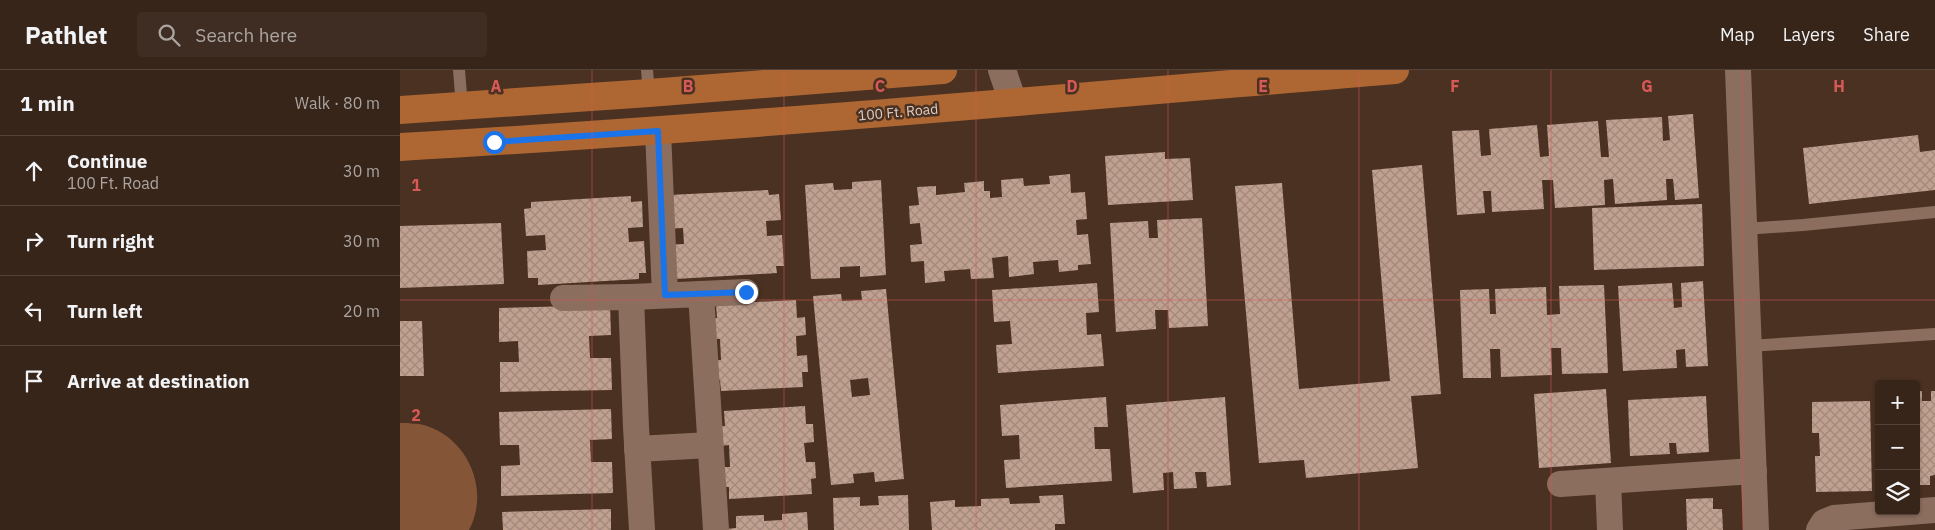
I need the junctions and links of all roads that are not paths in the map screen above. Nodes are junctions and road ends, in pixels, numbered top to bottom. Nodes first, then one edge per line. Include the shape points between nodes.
1 (459, 70) edge
2 (943, 70) edge
3 (1002, 70) edge
4 (1395, 70) edge
5 (1738, 70) edge
6 (648, 82) edge
7 (1014, 102) junction
8 (462, 107) junction
9 (400, 110) edge
10 (658, 131) junction
11 (400, 147) edge
12 (1935, 212) edge
13 (1744, 229) junction
14 (746, 292) dead end
15 (701, 294) junction
16 (665, 295) junction
17 (631, 297) junction
18 (563, 298) dead end
19 (1935, 334) edge
20 (1749, 346) junction
21 (710, 445) junction
22 (637, 449) junction
23 (1754, 471) junction
24 (1608, 481) junction
25 (1560, 484) dead end
26 (1935, 510) edge
27 (1920, 511) edge
28 (1875, 514) edge
29 (642, 530) edge
30 (716, 530) edge
31 (1610, 530) edge
32 (1756, 530) edge
33 (1819, 530) edge

1 - 8 lane
2 - 6 main road
3 - 7 street
4 - 7 main road, 100 Ft. Road
5 - 13 street
6 - 8 main road
7 - 10 main road, 100 Ft. Road
8 - 9 main road
10 - 11 main road, 100 Ft. Road
10 - 16 street
12 - 13 lane
13 - 20 street
14 - 15 street
15 - 16 street
15 - 21 street
16 - 17 street
17 - 18 street
17 - 22 street
19 - 20 lane
20 - 23 street
21 - 22 street
21 - 30 street
22 - 29 street
23 - 24 street
23 - 32 street
24 - 25 street
24 - 31 street
26 - 27 street
28 - 33 street via 1834,518 1824,522

